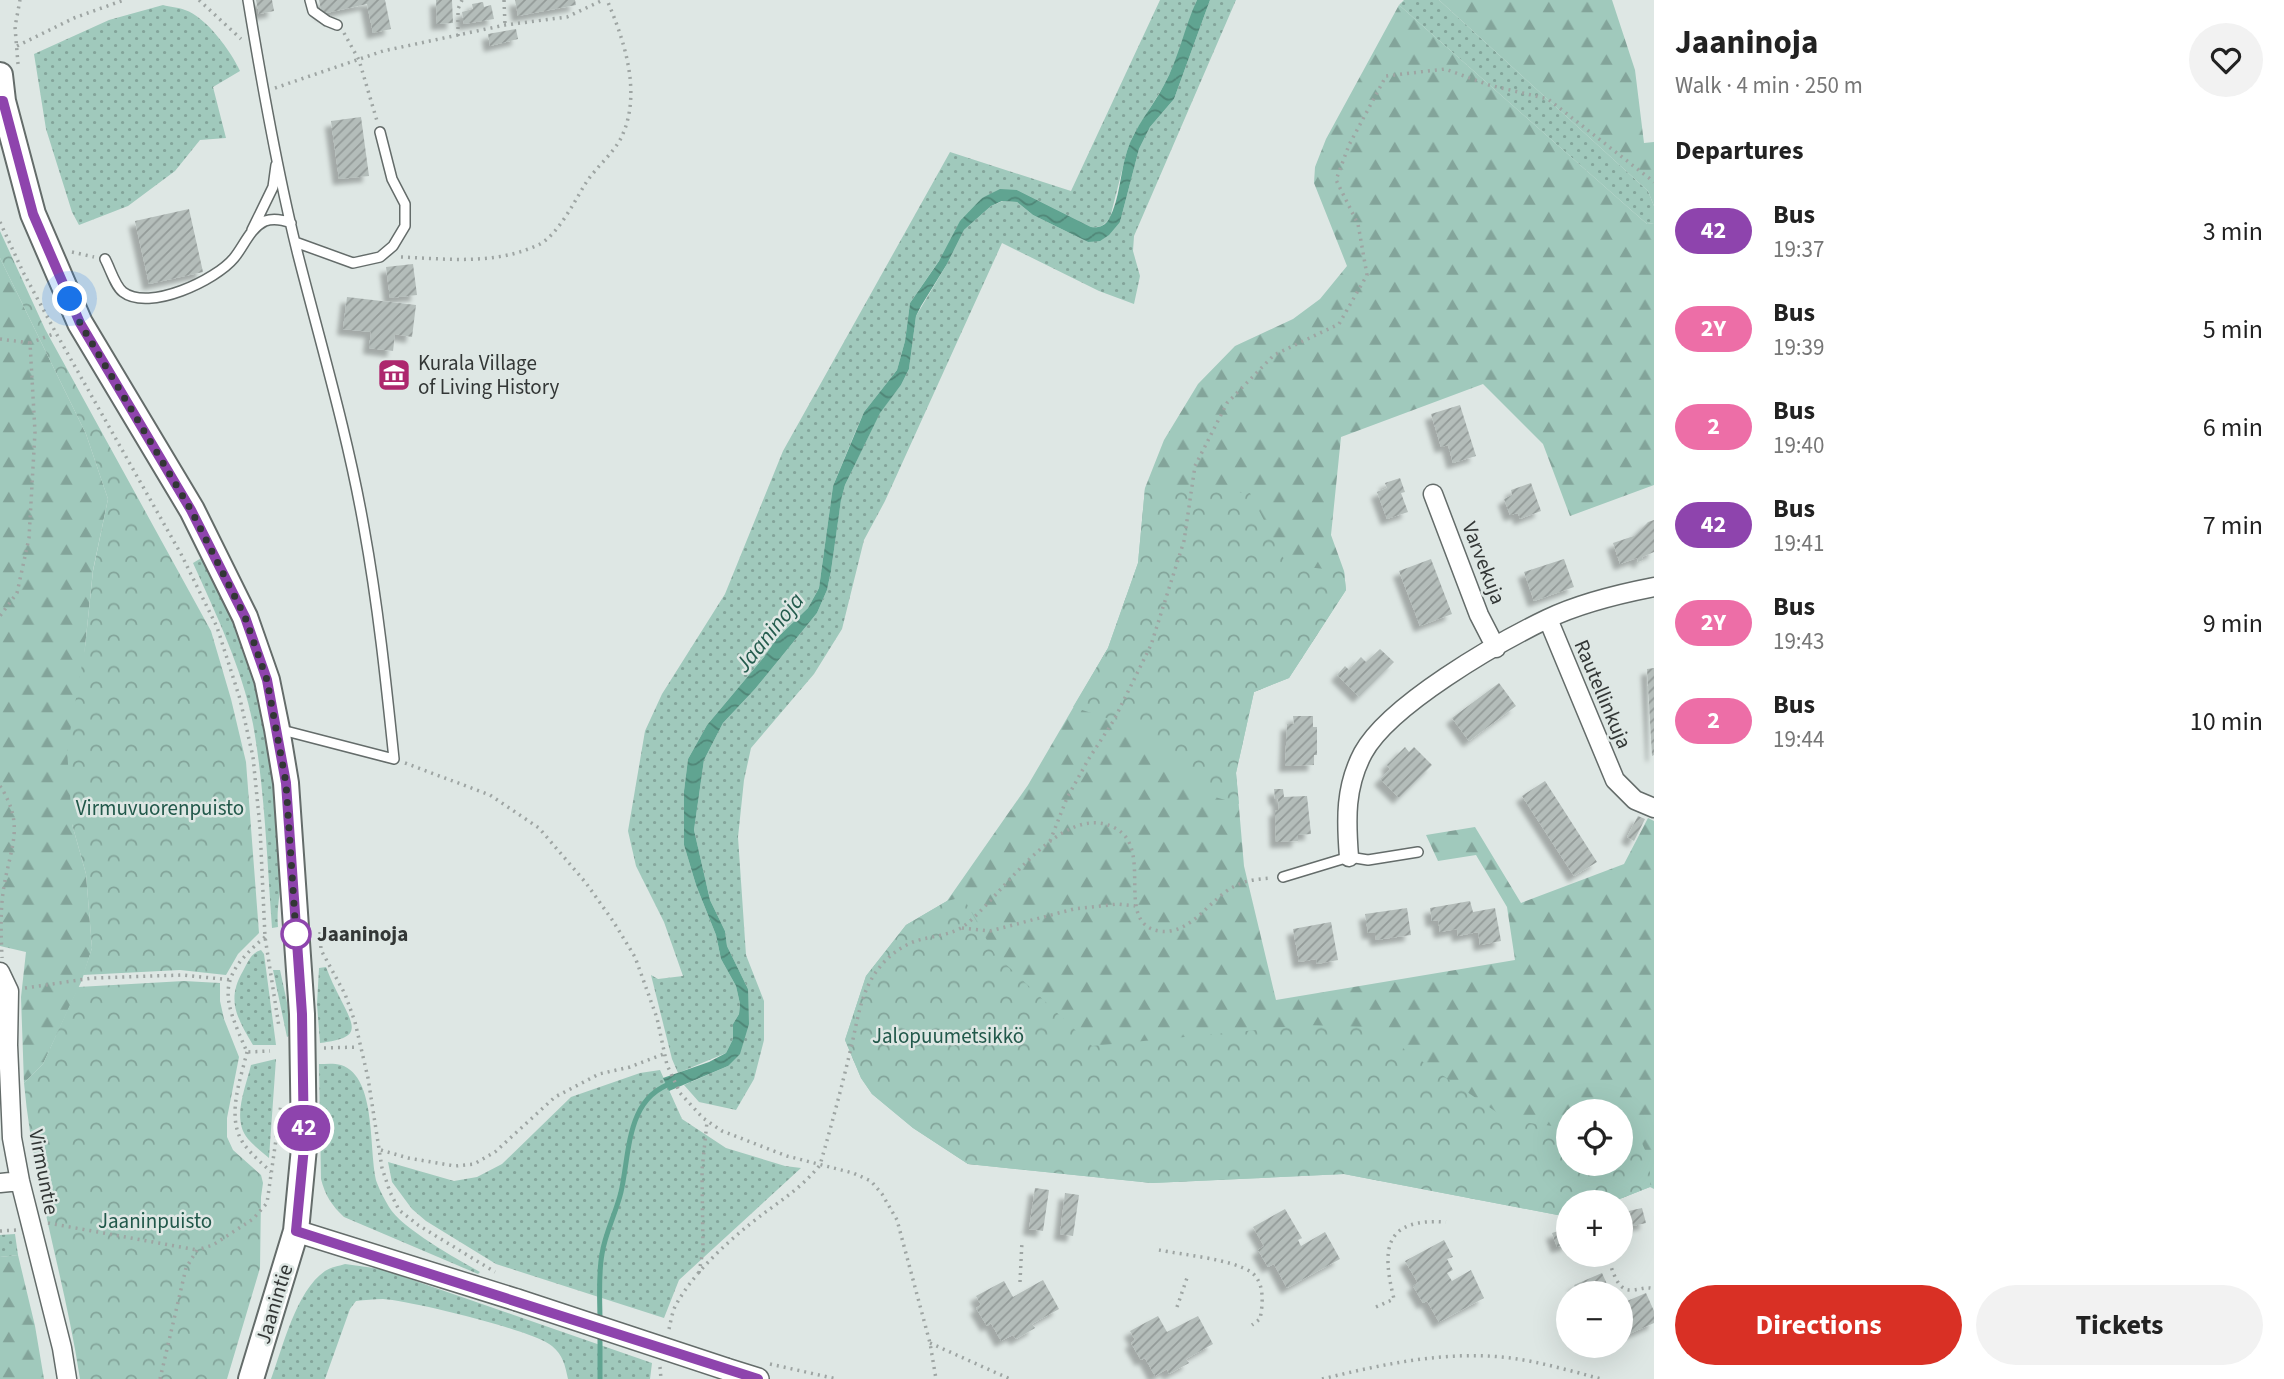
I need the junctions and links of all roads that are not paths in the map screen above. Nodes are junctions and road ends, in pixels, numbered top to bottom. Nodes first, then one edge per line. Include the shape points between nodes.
1 (248, 0) edge
2 (310, 0) edge
3 (337, 25) road end
4 (10, 73) edge
5 (1, 101) edge
6 (380, 132) road end
7 (276, 157) junction
8 (291, 223) junction
9 (250, 234) junction
10 (295, 242) junction
11 (106, 259) road end
12 (1433, 494) dead end
13 (1654, 587) edge
14 (1548, 619) junction
15 (1496, 648) junction
16 (277, 729) junction
17 (1654, 808) edge
18 (1418, 852) dead end
19 (1349, 857) junction
20 (1283, 877) road end
21 (1, 973) edge
22 (20, 1181) junction
23 (0, 1183) edge
24 (296, 1231) junction
25 (763, 1371) edge
26 (67, 1379) edge
27 (251, 1379) edge

1 - 7 lane
2 - 3 lane via 313,11
4 - 5 main road, Jaanintie
5 - 16 main road, Jaanintie via 33,214 80,323 218,560 267,680
6 - 10 lane via 392,179 405,204 405,226 393,246 381,256 353,263
7 - 8 lane
7 - 9 lane via 273,187
8 - 9 lane via 280,219 264,222
8 - 10 lane
9 - 11 lane via 217,274 190,288 146,299 122,292
10 - 16 lane via 364,526 394,760
12 - 15 street, Varvekuja
13 - 14 street via 1602,599
14 - 15 street
14 - 17 street, Rautellinkuja via 1615,780 1635,800
15 - 19 street via 1462,666 1389,720 1365,749 1347,800
16 - 24 main road, Jaanintie via 286,783 302,1014 304,1147
18 - 19 lane via 1368,860
19 - 20 lane
21 - 22 street, Virmuntie via 9,991 12,1138
22 - 23 street
22 - 26 street, Virmuntie
24 - 25 street, bridge via 726,1369
24 - 27 main road, Jaanintie

